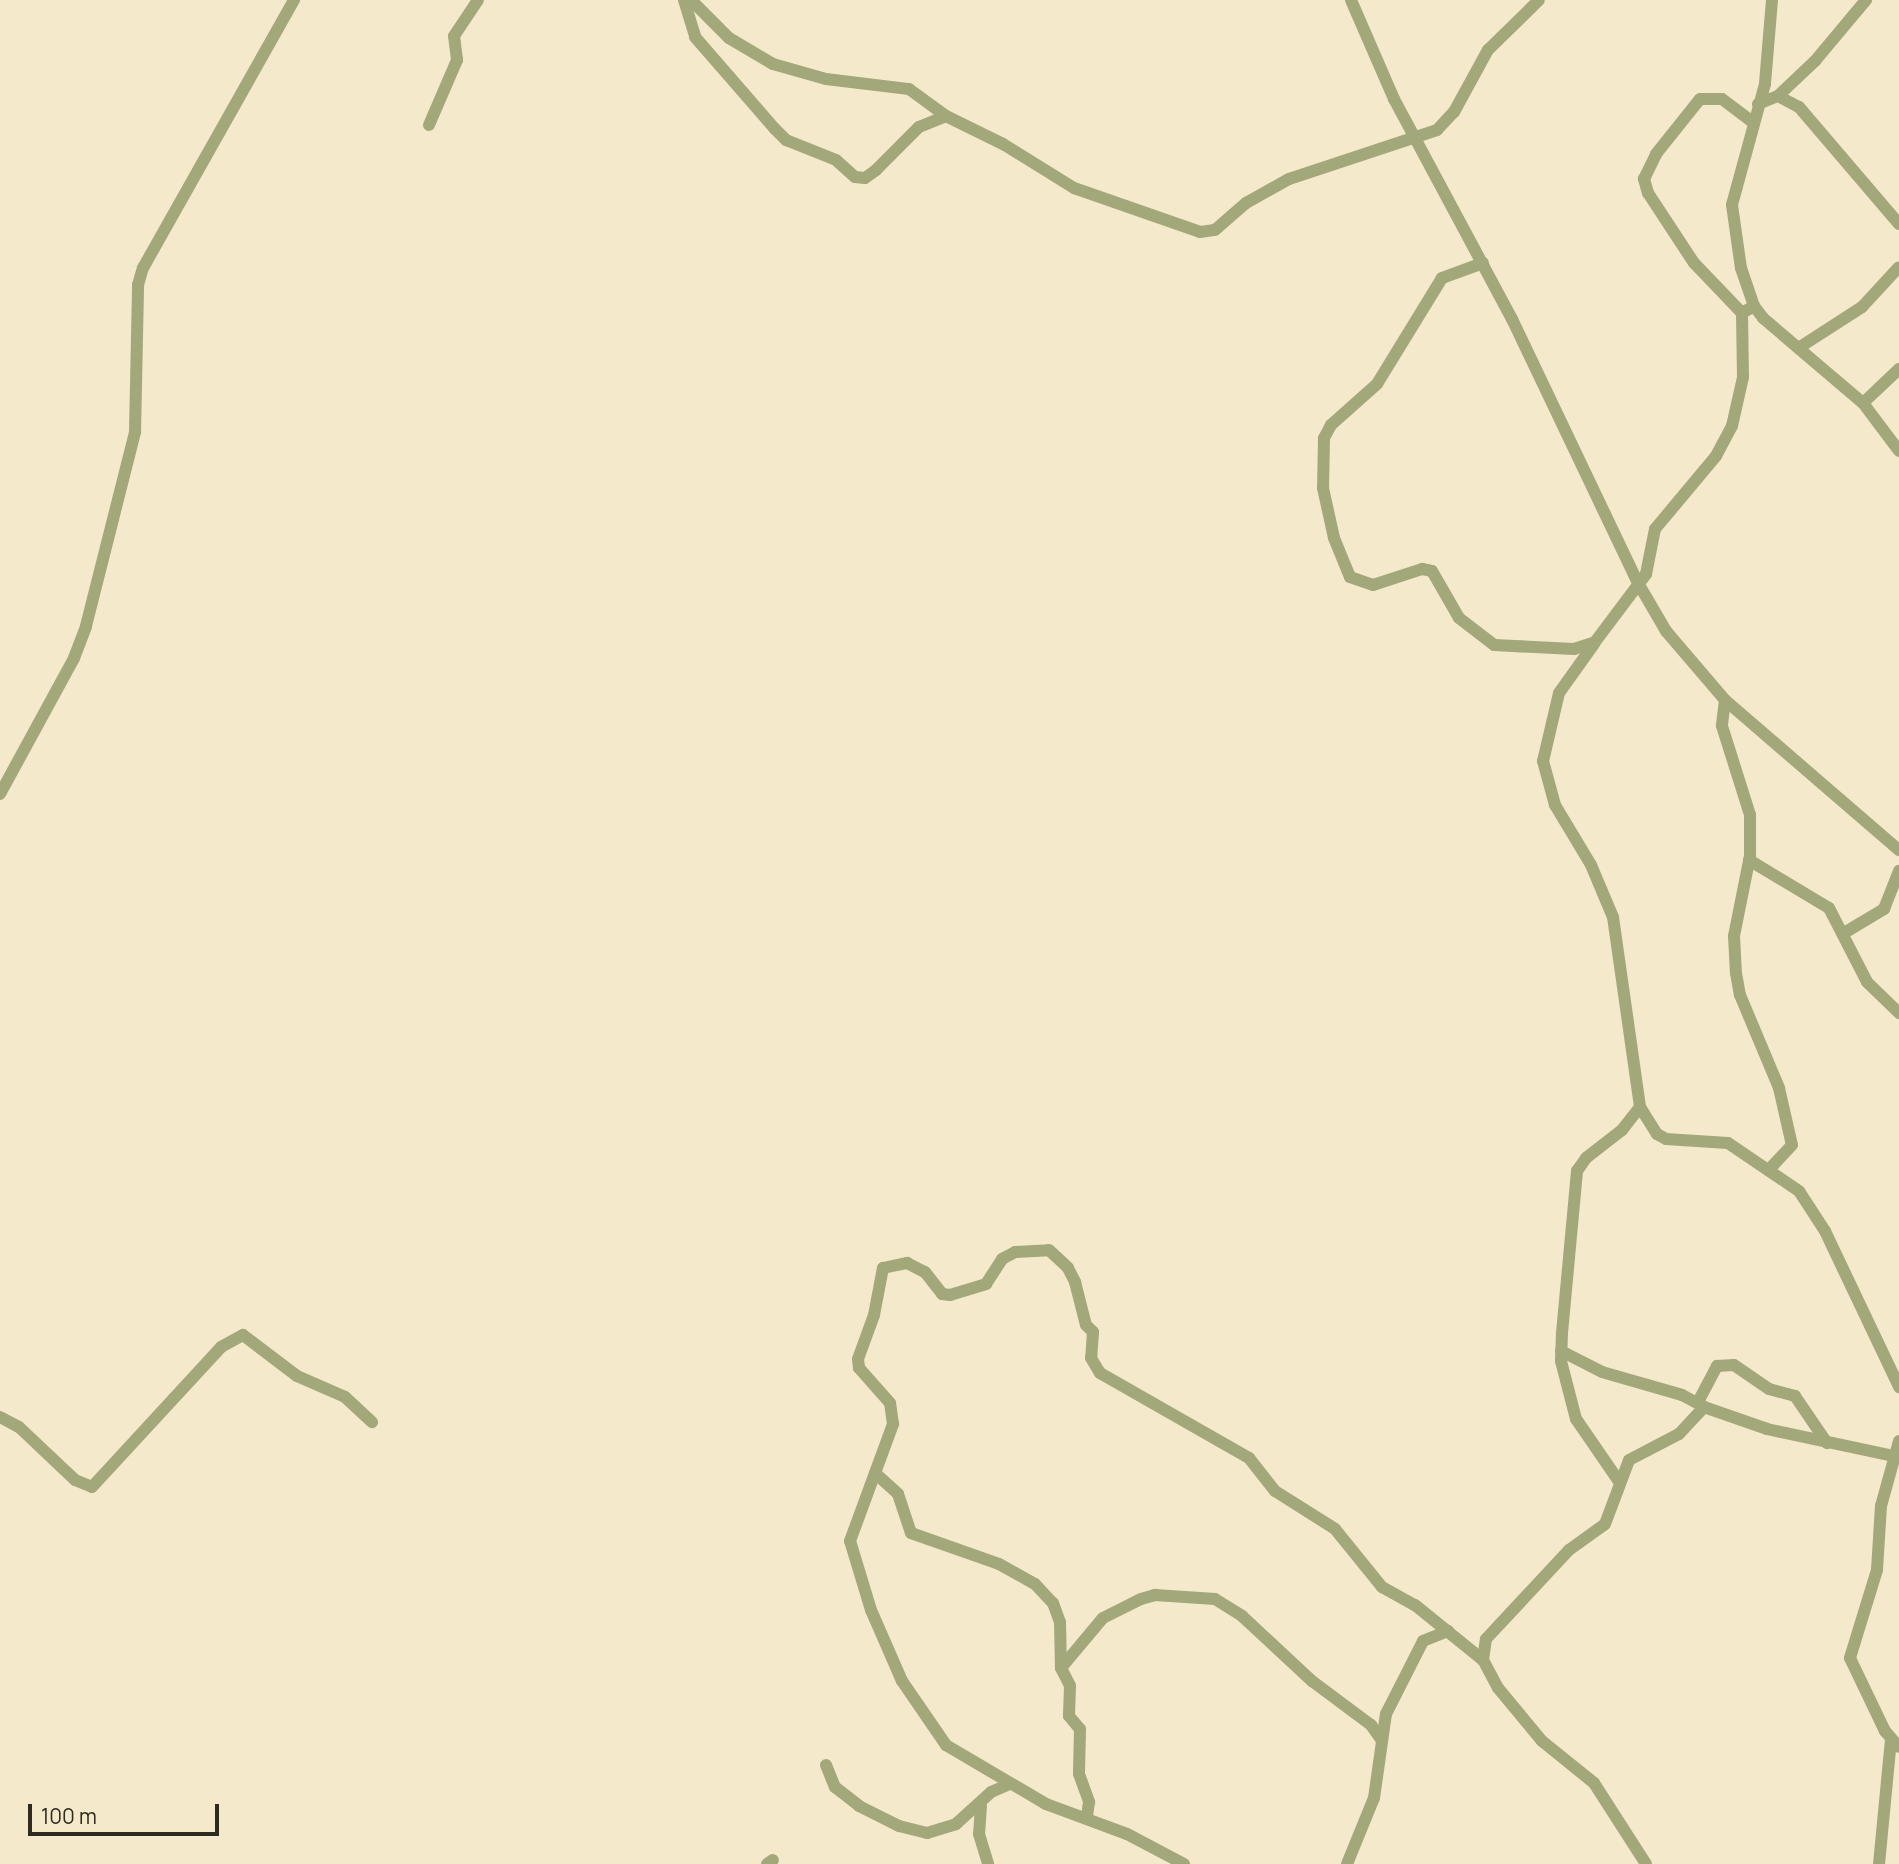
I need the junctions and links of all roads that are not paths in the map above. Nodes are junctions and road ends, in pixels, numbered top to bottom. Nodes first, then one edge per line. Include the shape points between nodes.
1 (293, 0) edge
2 (478, 0) edge
3 (684, 0) edge
4 (691, 0) edge
5 (1351, 0) edge
6 (1539, 0) edge
7 (1772, 0) edge
8 (1866, 0) edge
9 (1778, 96) junction
10 (1758, 104) junction
11 (946, 116) junction
12 (1752, 122) junction
13 (429, 125) dead end
14 (1417, 139) junction
15 (1899, 225) edge
16 (1483, 263) junction
17 (1899, 267) edge
18 (1748, 310) junction
19 (1800, 347) junction
20 (1899, 369) edge
21 (1863, 402) junction
22 (1899, 451) edge
23 (1638, 583) junction
24 (1595, 642) junction
25 (1725, 699) junction
26 (0, 794) edge
27 (1899, 850) edge
28 (1749, 860) junction
29 (1899, 871) edge
30 (1844, 933) junction
31 (1899, 1013) edge
32 (1640, 1107) junction
33 (1770, 1169) junction
34 (1561, 1351) junction
35 (1894, 1366) edge
36 (1899, 1387) edge
37 (1701, 1404) junction
38 (0, 1417) edge
39 (372, 1422) dead end
40 (1899, 1441) edge
41 (1827, 1443) junction
42 (1897, 1456) edge
43 (875, 1473) junction
44 (1618, 1480) junction
45 (1448, 1631) junction
46 (1483, 1660) junction
47 (1060, 1668) junction
48 (1380, 1738) junction
49 (1895, 1743) edge
50 (826, 1765) dead end
51 (1010, 1784) junction
52 (981, 1806) junction
53 (1087, 1817) junction
54 (988, 1864) edge
55 (1184, 1864) edge
56 (1346, 1864) edge
57 (1646, 1864) edge
58 (1879, 1864) edge

1 - 26 street via 143,268 138,285 135,432 86,626 74,658
2 - 13 street via 454,36 457,60
3 - 11 street via 695,37 775,129 786,140 836,160 855,177 876,170 919,127
4 - 11 street via 729,38 773,64 826,79 909,89
5 - 14 street via 1394,99
6 - 14 street via 1489,50 1454,113 1437,130
7 - 10 street via 1769,64
8 - 9 street via 1815,61
9 - 10 street
9 - 15 street via 1813,121
10 - 12 street
11 - 14 street via 1083,192 1200,232 1215,230 1246,203 1289,178 1352,155
12 - 18 street via 1731,219
12 - 18 street via 1723,99 1700,99 1656,154 1644,179 1648,193 1693,263
14 - 16 street
16 - 23 street via 1561,416
16 - 24 street via 1442,278 1377,384 1331,425 1324,438 1323,467 1334,538 1350,577 1358,583 1373,585 1432,570 1459,618 1494,645 1574,649
17 - 19 street via 1862,307
18 - 19 street
18 - 23 street via 1743,377 1732,426 1716,456 1655,529 1649,566
19 - 21 street
20 - 21 street
21 - 22 street
23 - 24 street
23 - 25 street via 1666,631
24 - 32 street via 1559,693 1544,761 1555,805 1591,865 1613,917
25 - 27 street
25 - 28 street via 1722,726 1750,815
28 - 30 street via 1823,903
28 - 33 street via 1735,927 1736,973 1740,995 1779,1088 1792,1145
29 - 30 street via 1884,909
30 - 31 street via 1867,982
32 - 33 street via 1657,1134 1666,1139 1728,1143
32 - 34 street via 1577,1171
33 - 35 street via 1799,1191 1825,1231
34 - 37 street via 1622,1379
34 - 44 street via 1576,1419
35 - 36 street
37 - 41 street
37 - 41 street via 1717,1366 1734,1365 1769,1389 1796,1396
37 - 44 street via 1679,1434 1629,1460
38 - 39 street via 19,1427 81,1485 92,1487 221,1347 243,1335 298,1376 345,1397
40 - 42 street
41 - 42 street
42 - 49 street via 1881,1506 1877,1570 1850,1658
43 - 45 street via 892,1412 890,1403 859,1368 858,1359 874,1315 883,1268 907,1263 925,1272 942,1294 950,1294 986,1284 1002,1259 1015,1252 1049,1250 1068,1268 1074,1282 1086,1325 1093,1332 1091,1358 1100,1373 1249,1458 1275,1491 1335,1530 1382,1587
43 - 47 street via 898,1494 911,1533 999,1564 1035,1584 1053,1603 1060,1622
43 - 51 street via 850,1541 887,1649 936,1737
44 - 46 street via 1614,1509 1605,1524 1569,1550 1520,1600 1486,1639
45 - 46 street
45 - 48 street via 1430,1635 1419,1647 1386,1714
46 - 57 street via 1498,1688 1542,1741 1594,1783
47 - 48 street via 1103,1618 1141,1599 1156,1594 1215,1598 1242,1616 1312,1681 1371,1724
47 - 53 street via 1070,1686 1069,1716 1080,1729 1079,1774 1089,1802
48 - 56 street via 1374,1798
49 - 58 street
50 - 52 street via 839,1791 899,1826 936,1833
51 - 52 street via 991,1792
51 - 53 street via 1046,1804
52 - 54 street via 979,1834
53 - 55 street

